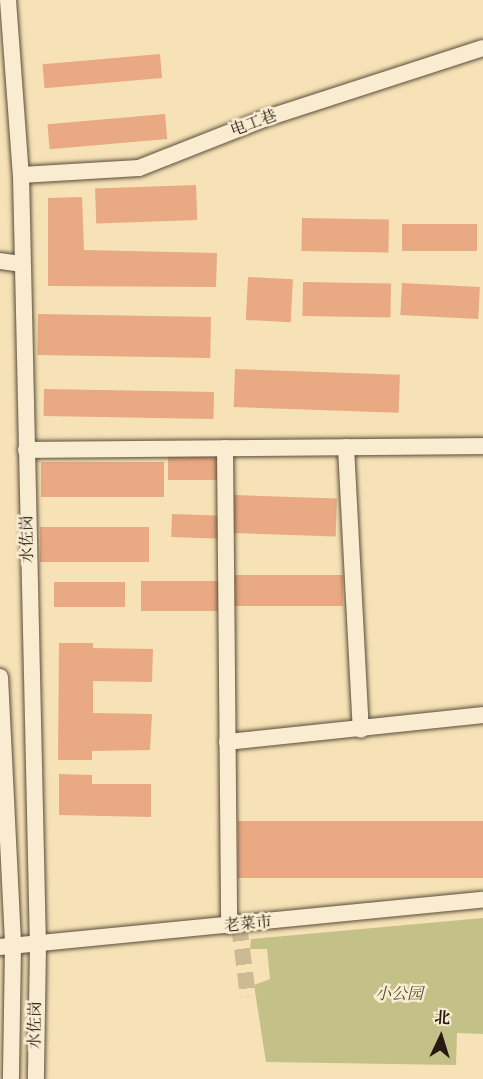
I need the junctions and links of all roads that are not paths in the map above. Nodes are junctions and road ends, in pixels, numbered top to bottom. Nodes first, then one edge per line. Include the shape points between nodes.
1 (8, 0) edge
2 (483, 48) edge
3 (21, 175) junction
4 (0, 261) edge
5 (22, 264) junction
6 (483, 446) edge
7 (346, 447) junction
8 (225, 448) junction
9 (26, 450) junction
10 (0, 677) edge
11 (483, 715) edge
12 (361, 730) junction
13 (227, 742) junction
14 (483, 900) edge
15 (229, 926) junction
16 (38, 945) junction
17 (6, 947) edge
18 (11, 1079) edge
19 (36, 1079) edge

1 - 3 street, 水佐岗
2 - 3 street, 电工巷 via 261,120 139,168
3 - 5 street, 水佐岗
4 - 5 street
5 - 9 street, 水佐岗
6 - 7 street
7 - 8 street
7 - 12 street
8 - 9 street
8 - 13 street
9 - 16 street, 水佐岗
10 - 17 street, 水佐岗
11 - 12 street
12 - 13 street
13 - 15 street
14 - 15 street, 老菜市
15 - 16 street, 老菜市
16 - 17 street, 老菜市
16 - 19 street, 水佐岗
17 - 18 street, 水佐岗

